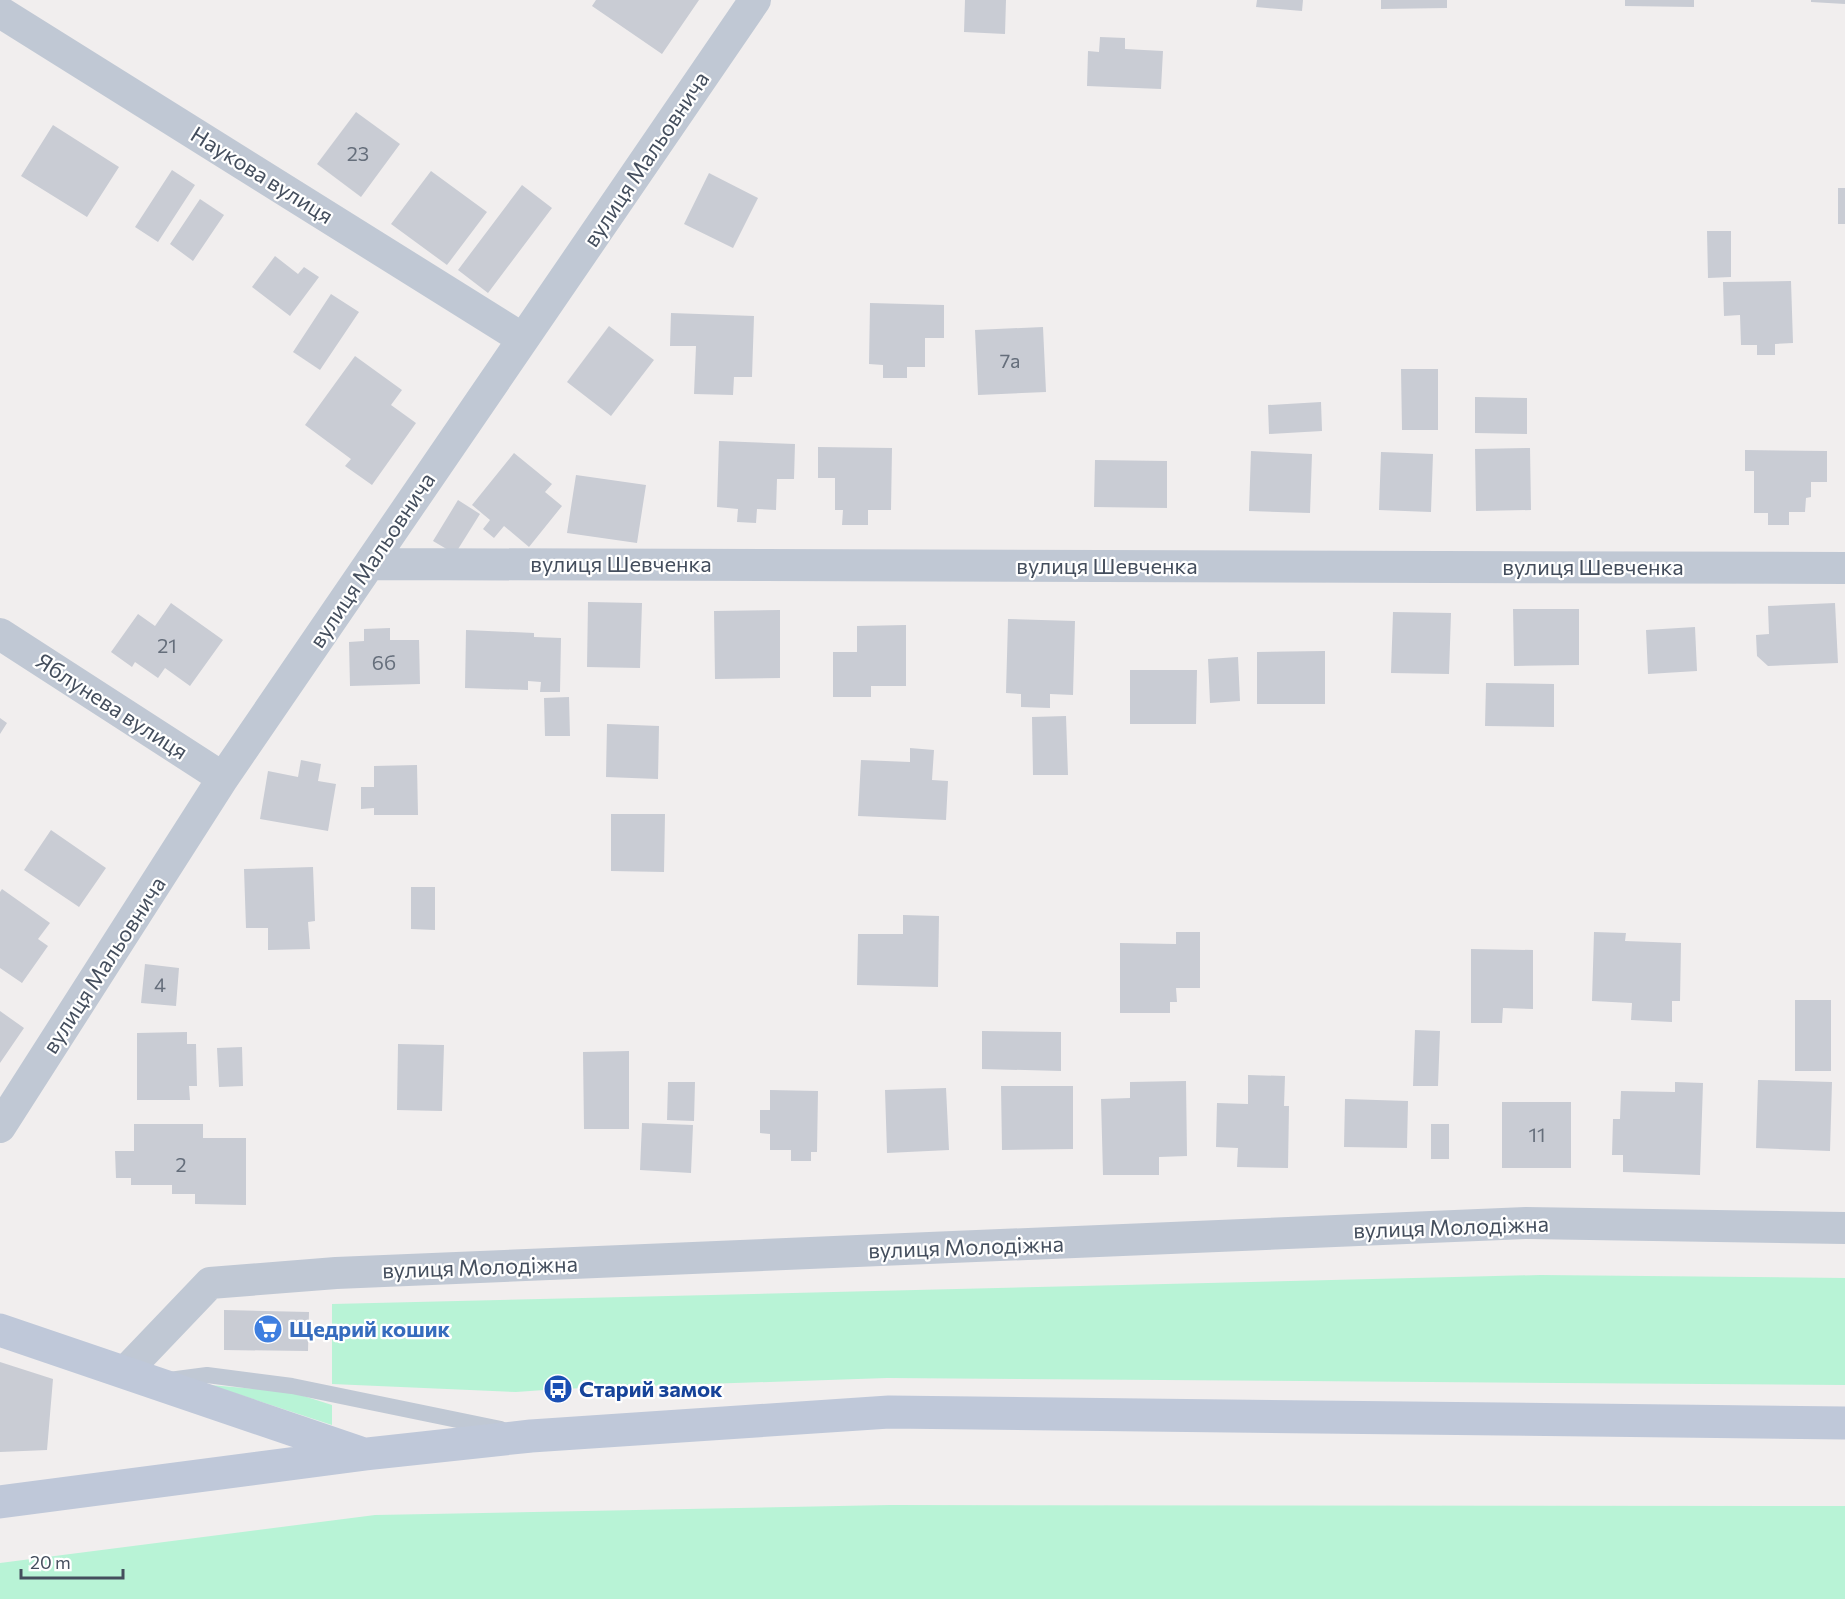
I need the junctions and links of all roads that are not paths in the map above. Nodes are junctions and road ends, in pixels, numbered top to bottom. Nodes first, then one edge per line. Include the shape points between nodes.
1 (755, 0) edge
2 (0, 12) edge
3 (524, 339) junction
4 (370, 564) junction
5 (1845, 568) edge
6 (0, 634) edge
7 (223, 778) junction
8 (0, 1127) edge
9 (1845, 1228) edge
10 (0, 1330) edge
11 (139, 1377) junction
12 (1845, 1423) edge
13 (531, 1436) junction
14 (366, 1454) junction
15 (0, 1502) edge

1 - 3 street, вулиця Мальовнича
2 - 3 street, Наукова вулиця
3 - 4 street, вулиця Мальовнича
4 - 5 street, вулиця Шевченка
4 - 7 street, вулиця Мальовнича
6 - 7 street, Яблунева вулиця
7 - 8 street, вулиця Мальовнича
9 - 11 street, вулиця Молодіжна via 1526,1223 348,1273 210,1283
10 - 11 main road
11 - 13 lane via 207,1375 292,1386
11 - 14 main road
12 - 13 main road via 889,1413
13 - 14 main road
14 - 15 main road

